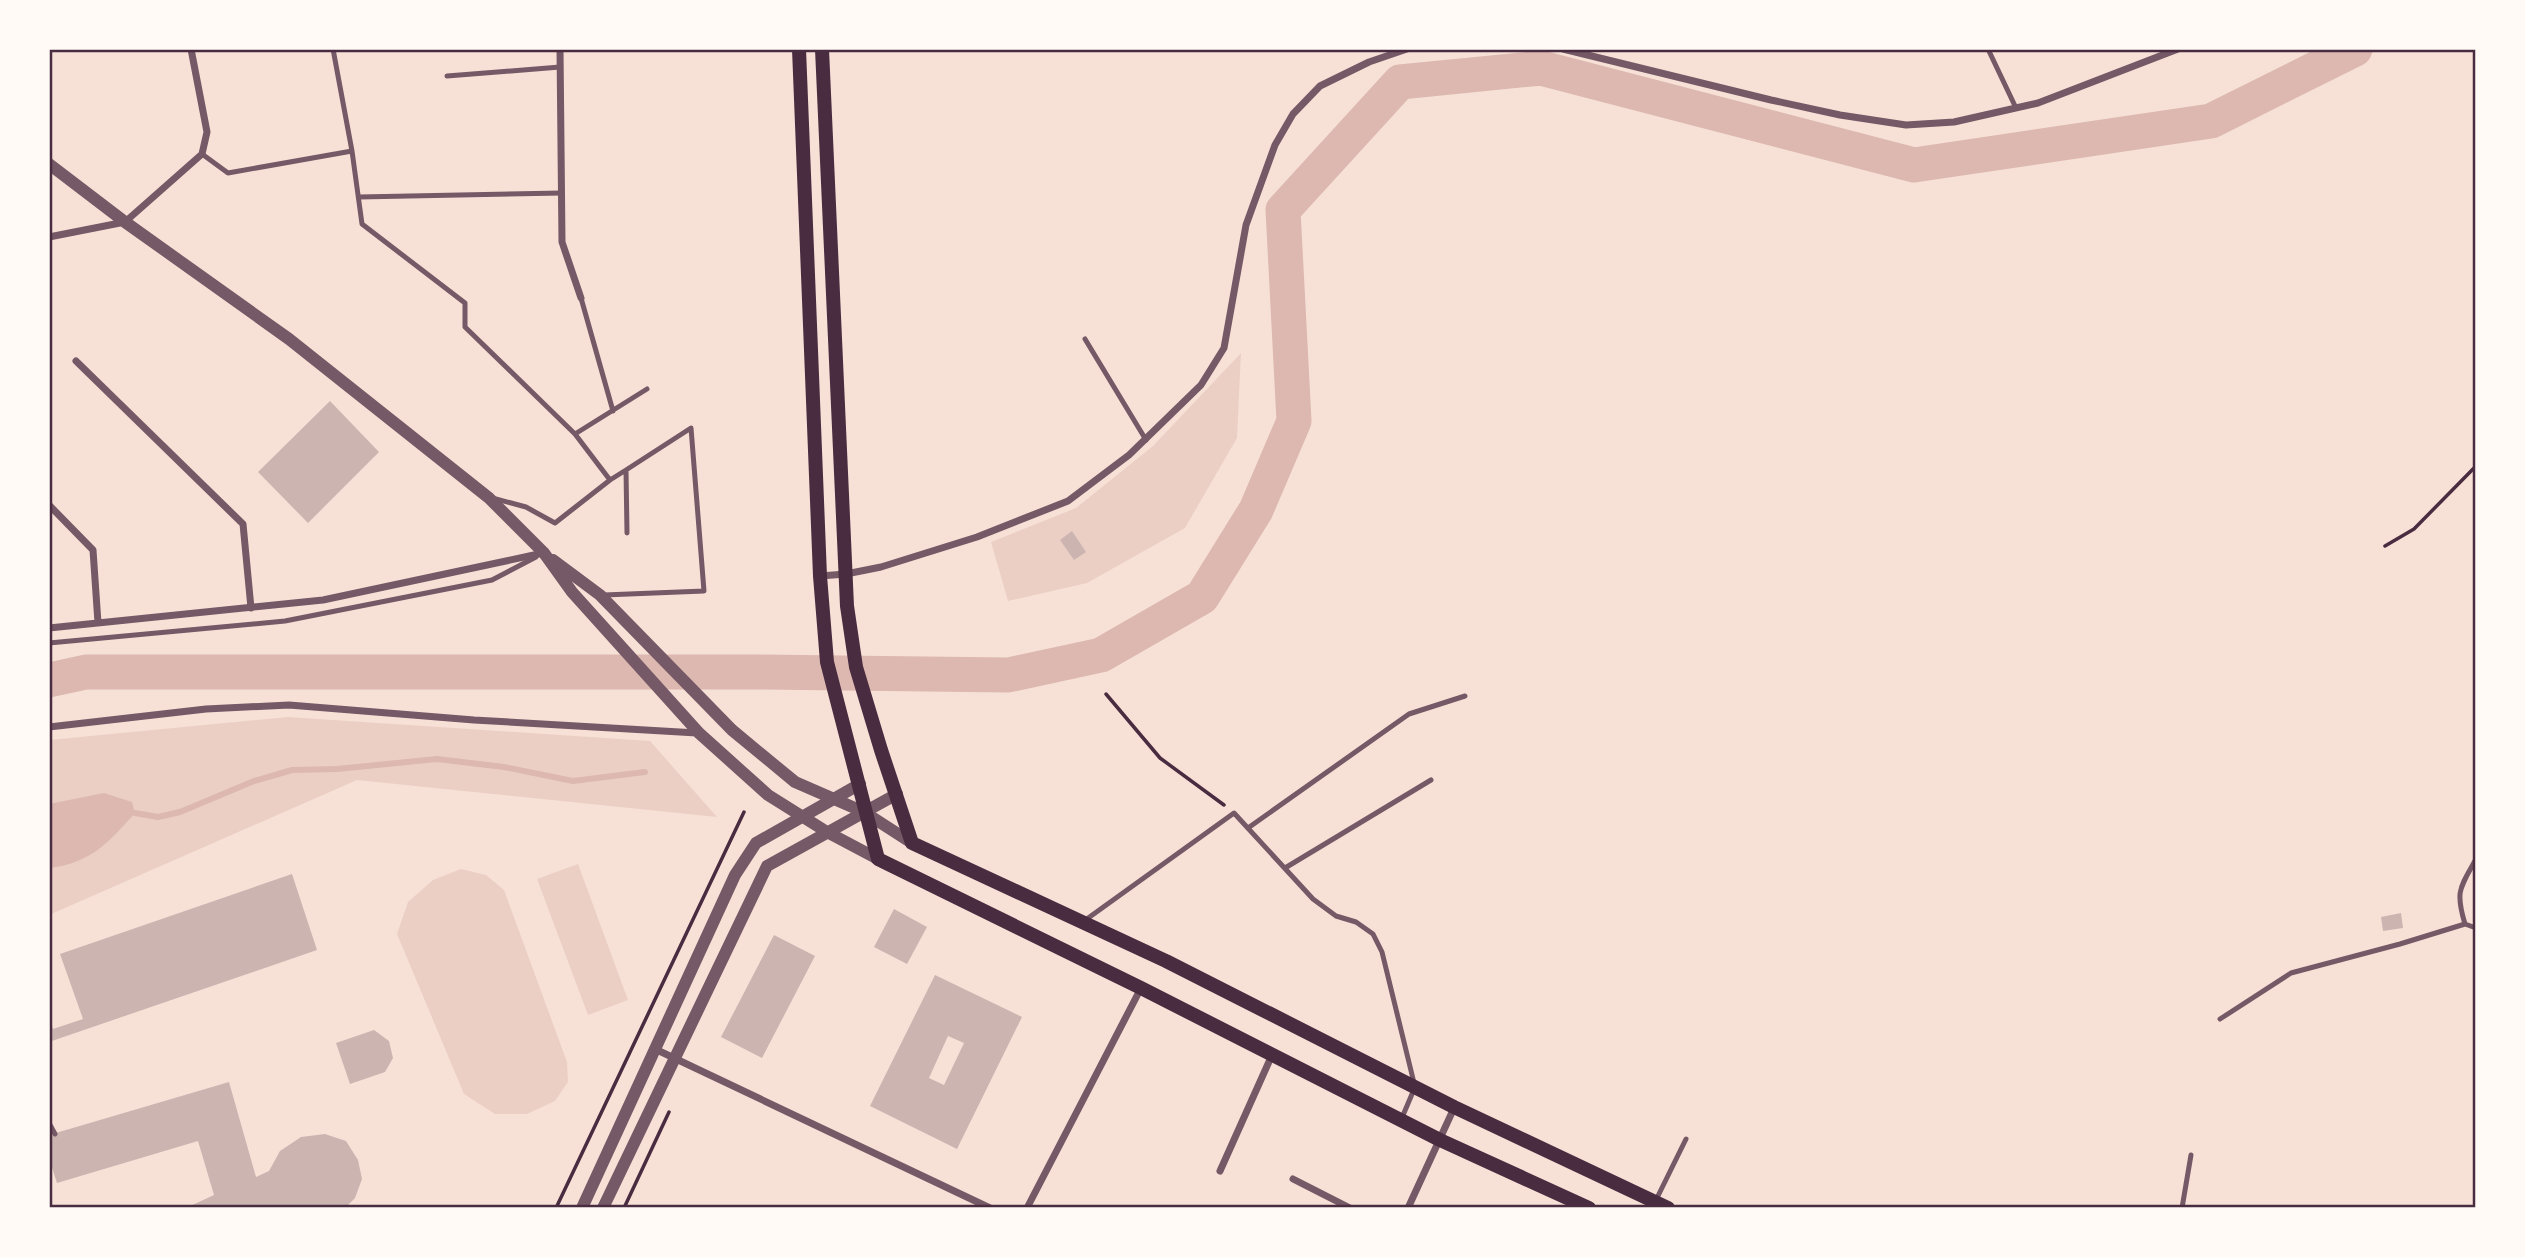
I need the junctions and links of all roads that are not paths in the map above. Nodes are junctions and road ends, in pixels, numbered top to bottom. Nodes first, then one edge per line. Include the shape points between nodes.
1 (191, 49) edge
2 (334, 49) edge
3 (560, 49) edge
4 (799, 49) edge
5 (822, 49) edge
6 (1407, 49) edge
7 (1563, 49) edge
8 (1988, 49) edge
9 (2178, 49) edge
10 (560, 67) junction
11 (447, 76) dead end
12 (2017, 108) junction
13 (352, 150) junction
14 (202, 154) junction
15 (49, 164) edge
16 (562, 193) junction
17 (359, 197) junction
18 (829, 206) junction
19 (805, 207) junction
20 (125, 222) junction
21 (49, 237) edge
22 (581, 298) joint
23 (1085, 339) dead end
24 (76, 361) dead end
25 (647, 389) dead end
26 (613, 411) junction
27 (575, 434) junction
28 (1146, 440) junction
29 (626, 470) junction
30 (610, 480) junction
31 (489, 498) junction
32 (49, 505) edge
33 (627, 533) dead end
34 (544, 553) junction
35 (846, 574) junction
36 (820, 576) junction
37 (600, 595) junction
38 (251, 608) junction
39 (98, 623) junction
40 (49, 628) edge
41 (49, 643) edge
42 (1465, 696) dead end
43 (49, 727) edge
44 (699, 733) junction
45 (1431, 780) dead end
46 (860, 784) junction
47 (897, 794) junction
48 (834, 799) junction
49 (864, 812) junction
50 (803, 816) junction
51 (1248, 828) junction
52 (827, 832) junction
53 (912, 843) junction
54 (878, 859) junction
55 (2476, 859) edge
56 (1285, 868) junction
57 (1082, 922) junction
58 (2465, 924) junction
59 (2476, 928) edge
60 (1141, 988) junction
61 (2220, 1019) dead end
62 (655, 1049) junction
63 (1273, 1055) junction
64 (675, 1058) junction
65 (1415, 1087) junction
66 (1454, 1107) junction
67 (1401, 1120) junction
68 (49, 1123) edge
69 (55, 1134) dead end
70 (1686, 1139) dead end
71 (1440, 1140) junction
72 (2191, 1155) dead end
73 (1220, 1171) dead end
74 (1293, 1179) dead end
75 (1662, 1205) edge
76 (582, 1208) edge
77 (603, 1208) edge
78 (990, 1208) edge
79 (1027, 1208) edge
80 (1350, 1208) edge
81 (1408, 1208) edge
82 (1589, 1208) edge
83 (2182, 1208) edge

1 - 14 street via 207,132
2 - 13 lane
3 - 10 street
4 - 19 main road
5 - 18 main road
6 - 28 street via 1320,86 1293,114 1275,145 1246,225 1224,348 1201,385
7 - 12 street via 1771,100 1906,125 1954,122
8 - 12 lane
9 - 12 street
10 - 11 lane
10 - 16 street
13 - 14 lane via 228,173
13 - 17 lane
14 - 20 street
15 - 20 street
16 - 17 lane
16 - 22 street via 562,243
17 - 27 lane via 362,224 465,303 465,327
18 - 19 street
18 - 35 main road
19 - 36 main road
20 - 21 street
20 - 31 street via 289,339
22 - 26 lane
23 - 28 lane
24 - 38 street via 243,524
25 - 26 lane
26 - 27 lane
27 - 30 lane
28 - 35 street via 1068,500 977,537
29 - 30 lane
29 - 33 lane
29 - 37 lane via 691,428 704,591
30 - 31 lane via 555,523 526,507
31 - 34 street
32 - 39 street via 93,550
34 - 37 street
34 - 38 street via 323,600
34 - 41 lane via 492,580 285,621
34 - 44 street via 572,592
35 - 36 street
35 - 47 main road via 856,667
36 - 46 main road via 827,662
37 - 48 street via 732,730 795,782
38 - 39 street
39 - 40 street
42 - 51 lane via 1409,714
43 - 44 street via 206,709 289,705
44 - 50 street via 768,795
45 - 56 lane
46 - 48 street
46 - 49 main road
47 - 49 street
47 - 53 main road
48 - 49 street
48 - 50 street
49 - 52 street
49 - 53 street
49 - 54 main road
50 - 52 street
50 - 62 street via 756,843 735,875
51 - 56 lane
51 - 57 lane via 1234,813
52 - 54 street
52 - 64 street via 767,866
53 - 57 main road
54 - 60 main road
55 - 58 lane via 2459,890
56 - 65 lane via 1312,899 1373,934 1382,952
57 - 65 main road
58 - 59 lane
58 - 61 lane via 2291,973
60 - 63 main road
60 - 79 street
62 - 64 street
62 - 76 street
63 - 67 main road
63 - 73 street
64 - 77 street
64 - 78 street
65 - 66 main road
65 - 67 lane
66 - 71 street
66 - 75 main road
67 - 71 main road
68 - 69 lane
70 - 75 lane
71 - 81 street
71 - 82 main road
72 - 83 lane
74 - 80 street

